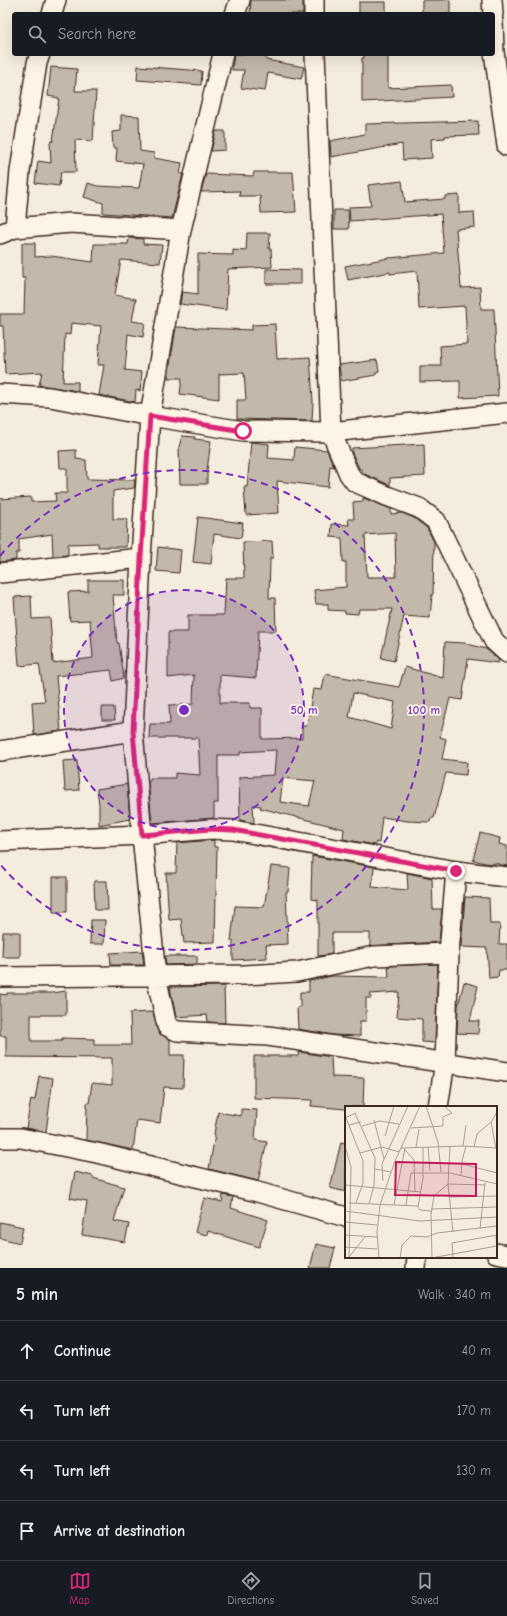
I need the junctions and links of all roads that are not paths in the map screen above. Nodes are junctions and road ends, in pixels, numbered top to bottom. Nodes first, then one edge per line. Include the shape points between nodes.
1 (56, 0) edge
2 (240, 0) edge
3 (314, 0) edge
4 (492, 0) edge
5 (53, 12) edge
6 (236, 12) edge
7 (314, 12) edge
8 (493, 12) edge
9 (39, 56) edge
10 (224, 56) edge
11 (316, 56) edge
12 (495, 56) edge
13 (507, 146) edge
14 (181, 230) junction
15 (8, 231) edge
16 (0, 394) edge
17 (507, 413) edge
18 (150, 416) junction
19 (331, 432) junction
20 (141, 558) junction
21 (0, 573) edge
22 (507, 654) edge
23 (133, 731) junction
24 (0, 751) edge
25 (142, 835) junction
26 (0, 841) edge
27 (456, 871) junction
28 (507, 878) edge
29 (450, 953) junction
30 (156, 976) junction
31 (0, 977) edge
32 (445, 1062) junction
33 (507, 1072) edge
34 (438, 1106) edge
35 (0, 1138) edge
36 (345, 1217) edge
37 (497, 1253) edge
38 (507, 1255) edge
39 (417, 1258) edge
40 (416, 1268) edge

1 - 5 street
2 - 6 street
3 - 7 street
4 - 8 street
9 - 15 street
10 - 14 street
11 - 19 street
12 - 13 street
14 - 15 street via 71,223
14 - 18 street
16 - 18 street via 50,397
17 - 19 street
18 - 19 street via 243,431
18 - 20 street
19 - 22 street via 355,482 420,508 436,521 494,641
20 - 21 street
20 - 23 street
23 - 24 street
23 - 25 street
25 - 26 street
25 - 27 street via 210,829 233,830
25 - 30 street
27 - 28 street
27 - 29 street
29 - 30 street via 374,956 297,972
29 - 32 street
30 - 31 street
30 - 32 street via 167,1026 177,1031 268,1036
32 - 33 street
32 - 34 street
35 - 36 street via 21,1138 97,1153 254,1191
37 - 38 street
39 - 40 street

